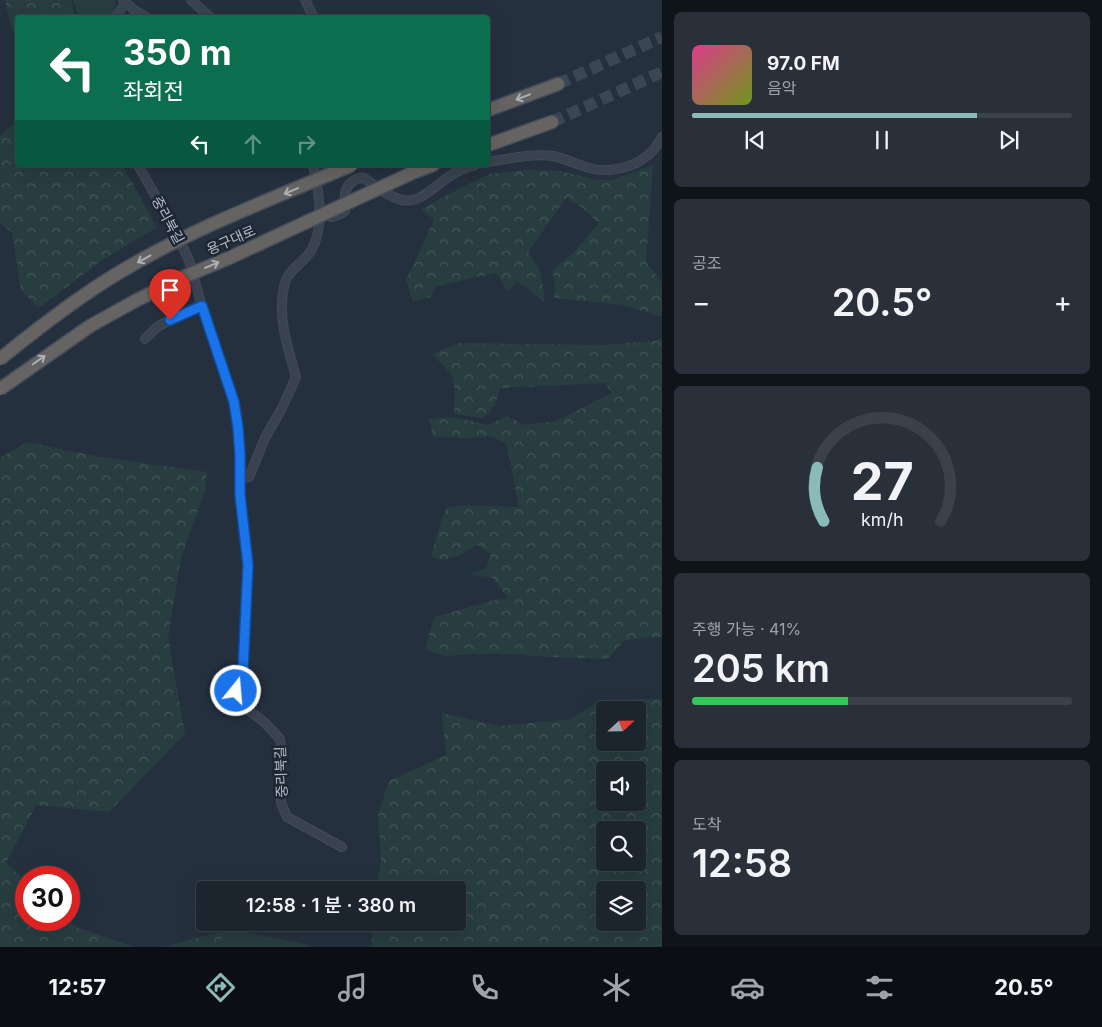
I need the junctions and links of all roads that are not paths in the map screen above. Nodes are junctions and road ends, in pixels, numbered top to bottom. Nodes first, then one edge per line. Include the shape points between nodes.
1 (191, 0) edge
2 (304, 0) edge
3 (124, 1) edge
4 (117, 15) edge
5 (143, 15) edge
6 (208, 15) edge
7 (312, 15) edge
8 (558, 84) tunnel mouth
9 (490, 109) edge
10 (552, 122) tunnel mouth
11 (662, 137) edge
12 (490, 143) edge
13 (490, 162) edge
14 (139, 167) edge
15 (313, 167) edge
16 (347, 167) edge
17 (428, 167) edge
18 (470, 167) edge
19 (320, 212) junction
20 (202, 306) junction
21 (145, 339) dead end
22 (0, 359) edge
23 (0, 389) edge
24 (240, 479) junction
25 (342, 847) dead end

1 - 6 street
2 - 7 street
3 - 4 street
3 - 5 street
8 -> 9 highway
10 - 12 highway
11 - 13 street via 643,160 614,169 595,169 543,155
14 - 20 street, 중리북길 via 188,260
15 - 19 street
16 -> 22 highway, 용구대로, bridge via 186,237 120,272 72,303
23 -> 17 highway, 용구대로, bridge via 90,326 135,301
18 - 19 street via 410,200 397,198 359,178 346,191 345,211 332,217
19 - 24 street via 317,237 310,252 287,276 282,293 282,326 296,377 249,477
20 - 21 street via 157,327
20 - 24 street, 중리북길 via 234,402
24 - 25 street, 중리북길 via 248,565 243,670 236,691 243,706 280,739 281,803 287,817

